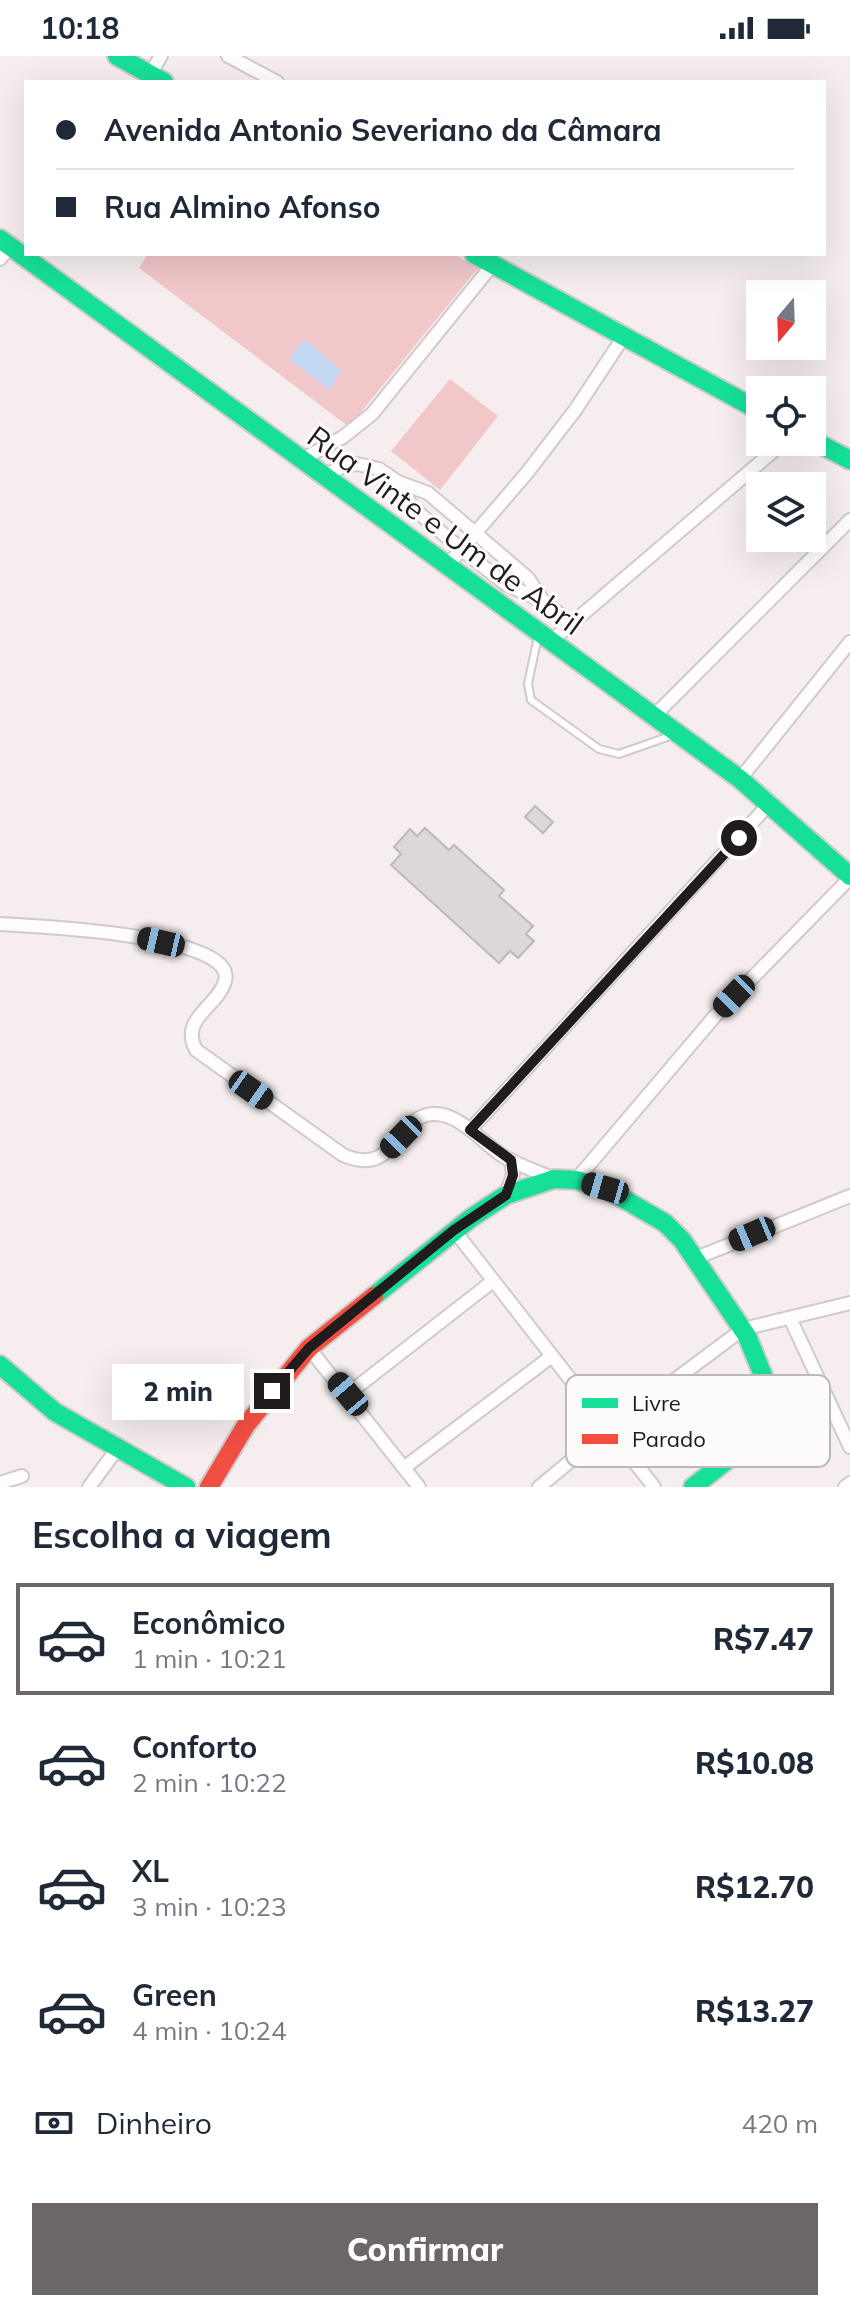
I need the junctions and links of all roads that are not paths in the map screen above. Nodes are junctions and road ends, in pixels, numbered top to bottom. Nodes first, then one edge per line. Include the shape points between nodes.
1 (117, 56) edge
2 (161, 56) edge
3 (228, 56) edge
4 (157, 78) edge
5 (273, 80) edge
6 (3, 248) edge
7 (478, 256) edge
8 (493, 264) junction
9 (624, 336) junction
10 (746, 403) edge
11 (826, 447) edge
12 (768, 456) edge
13 (301, 460) junction
14 (850, 460) edge
15 (324, 477) junction
16 (398, 482) junction
17 (850, 520) edge
18 (476, 533) junction
19 (462, 550) junction
20 (447, 566) junction
21 (543, 601) junction
22 (571, 623) junction
23 (544, 637) junction
24 (850, 642) edge
25 (653, 717) junction
26 (676, 733) junction
27 (740, 779) junction
28 (770, 803) junction
29 (850, 877) edge
30 (0, 924) edge
31 (470, 1130) junction
32 (511, 1160) junction
33 (554, 1179) junction
34 (576, 1180) junction
35 (506, 1195) junction
36 (850, 1196) edge
37 (454, 1230) junction
38 (696, 1258) junction
39 (493, 1281) junction
40 (850, 1303) edge
41 (790, 1318) junction
42 (743, 1329) junction
43 (309, 1348) junction
44 (552, 1356) junction
45 (2, 1370) edge
46 (567, 1375) edge
47 (681, 1375) edge
48 (762, 1375) edge
49 (817, 1375) edge
50 (348, 1394) junction
51 (830, 1404) edge
52 (850, 1447) edge
53 (117, 1449) junction
54 (566, 1465) edge
55 (405, 1467) junction
56 (638, 1467) edge
57 (718, 1467) edge
58 (22, 1476) dead end
59 (0, 1483) edge
60 (89, 1487) edge
61 (186, 1487) edge
62 (209, 1487) edge
63 (419, 1487) edge
64 (539, 1487) edge
65 (654, 1487) edge
66 (693, 1487) edge

1 - 4 street
2 - 4 street
3 - 5 street
6 - 13 street, Rua Vinte e Um de Abril
7 - 8 street
8 - 9 street
8 - 13 street via 372,414
9 - 10 street
9 - 18 street via 576,409
11 - 14 street
12 - 22 street
13 - 15 street, Rua Vinte e Um de Abril
15 - 16 street via 357,464 379,469
15 - 20 street, Rua Vinte e Um de Abril
16 - 18 street via 428,493
16 - 19 street via 413,508
17 - 25 street
18 - 19 street
18 - 21 street via 528,578
19 - 20 street
19 - 21 street via 507,585
20 - 23 street, Rua Vinte e Um de Abril
21 - 22 street
22 - 23 street
23 - 25 street, Rua Vinte e Um de Abril
23 - 26 lane via 528,684 531,700 610,753
24 - 27 street
25 - 26 street, Rua Vinte e Um de Abril
26 - 27 street, Rua Vinte e Um de Abril
27 - 28 street, Rua Vinte e Um de Abril
28 - 29 street, Rua Vinte e Um de Abril
28 - 31 street
29 - 34 street via 715,1016
30 - 31 street via 134,936 188,948 217,961 226,970 223,986 193,1026 196,1050 343,1155 369,1162 378,1158 431,1113
31 - 32 street
32 - 33 street
32 - 35 street via 513,1175
33 - 34 street
33 - 35 street
34 - 38 street via 635,1203 665,1223
35 - 37 street
36 - 38 street
37 - 39 street
37 - 43 street
38 - 42 street
39 - 44 street
39 - 50 street
40 - 41 street
41 - 42 street
41 - 49 street
42 - 47 street
42 - 48 street
43 - 50 street
43 - 62 street via 246,1425
44 - 46 street
44 - 55 street
45 - 53 street via 55,1412
50 - 55 street
51 - 52 street
53 - 60 street
53 - 61 street
54 - 64 street
55 - 63 street
56 - 65 street
57 - 66 street
58 - 59 street

